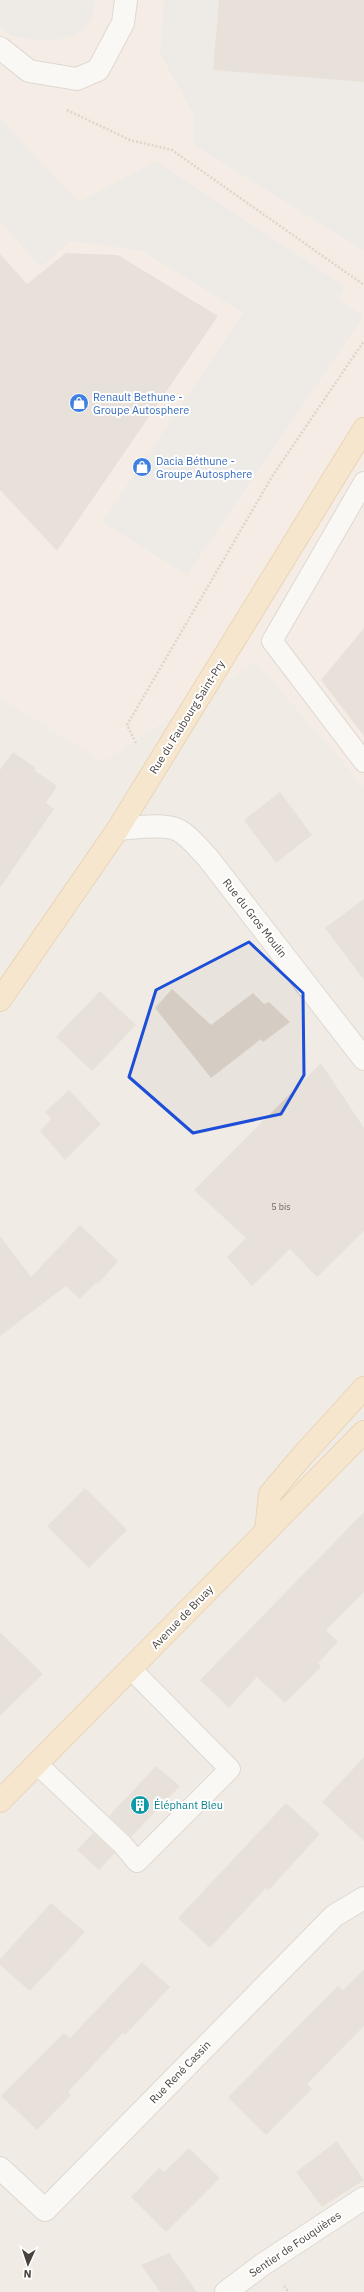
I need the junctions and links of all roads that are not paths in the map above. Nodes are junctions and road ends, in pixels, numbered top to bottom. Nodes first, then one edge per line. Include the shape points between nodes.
1 (126, 0) edge
2 (0, 48) edge
3 (364, 429) edge
4 (364, 482) edge
5 (364, 762) edge
6 (118, 829) junction
7 (0, 1000) edge
8 (364, 1059) edge
9 (364, 1388) edge
10 (364, 1432) edge
11 (266, 1532) junction
12 (131, 1669) junction
13 (37, 1764) junction
14 (0, 1801) edge
15 (364, 1898) edge
16 (0, 2168) edge
17 (364, 2198) edge
18 (226, 2292) edge

1 - 2 street via 123,23 98,70 77,79 29,72
3 - 6 main road, Rue du Faubourg Saint-Pry
4 - 5 lane via 272,641
6 - 7 main road, Rue du Faubourg Saint-Pry
6 - 8 street, Rue du Gros Moulin via 168,828 177,829 186,835 208,858
9 - 11 main road via 270,1494
10 - 11 main road, Avenue de Bruay
11 - 12 main road, Avenue de Bruay
12 - 13 main road, Avenue de Bruay
12 - 13 lane via 230,1769 137,1862 123,1845
13 - 14 main road, Avenue de Bruay
15 - 16 street, Rue René Cassin via 334,1916 44,2210
17 - 18 street, Sentier de Fouquières via 262,2265

